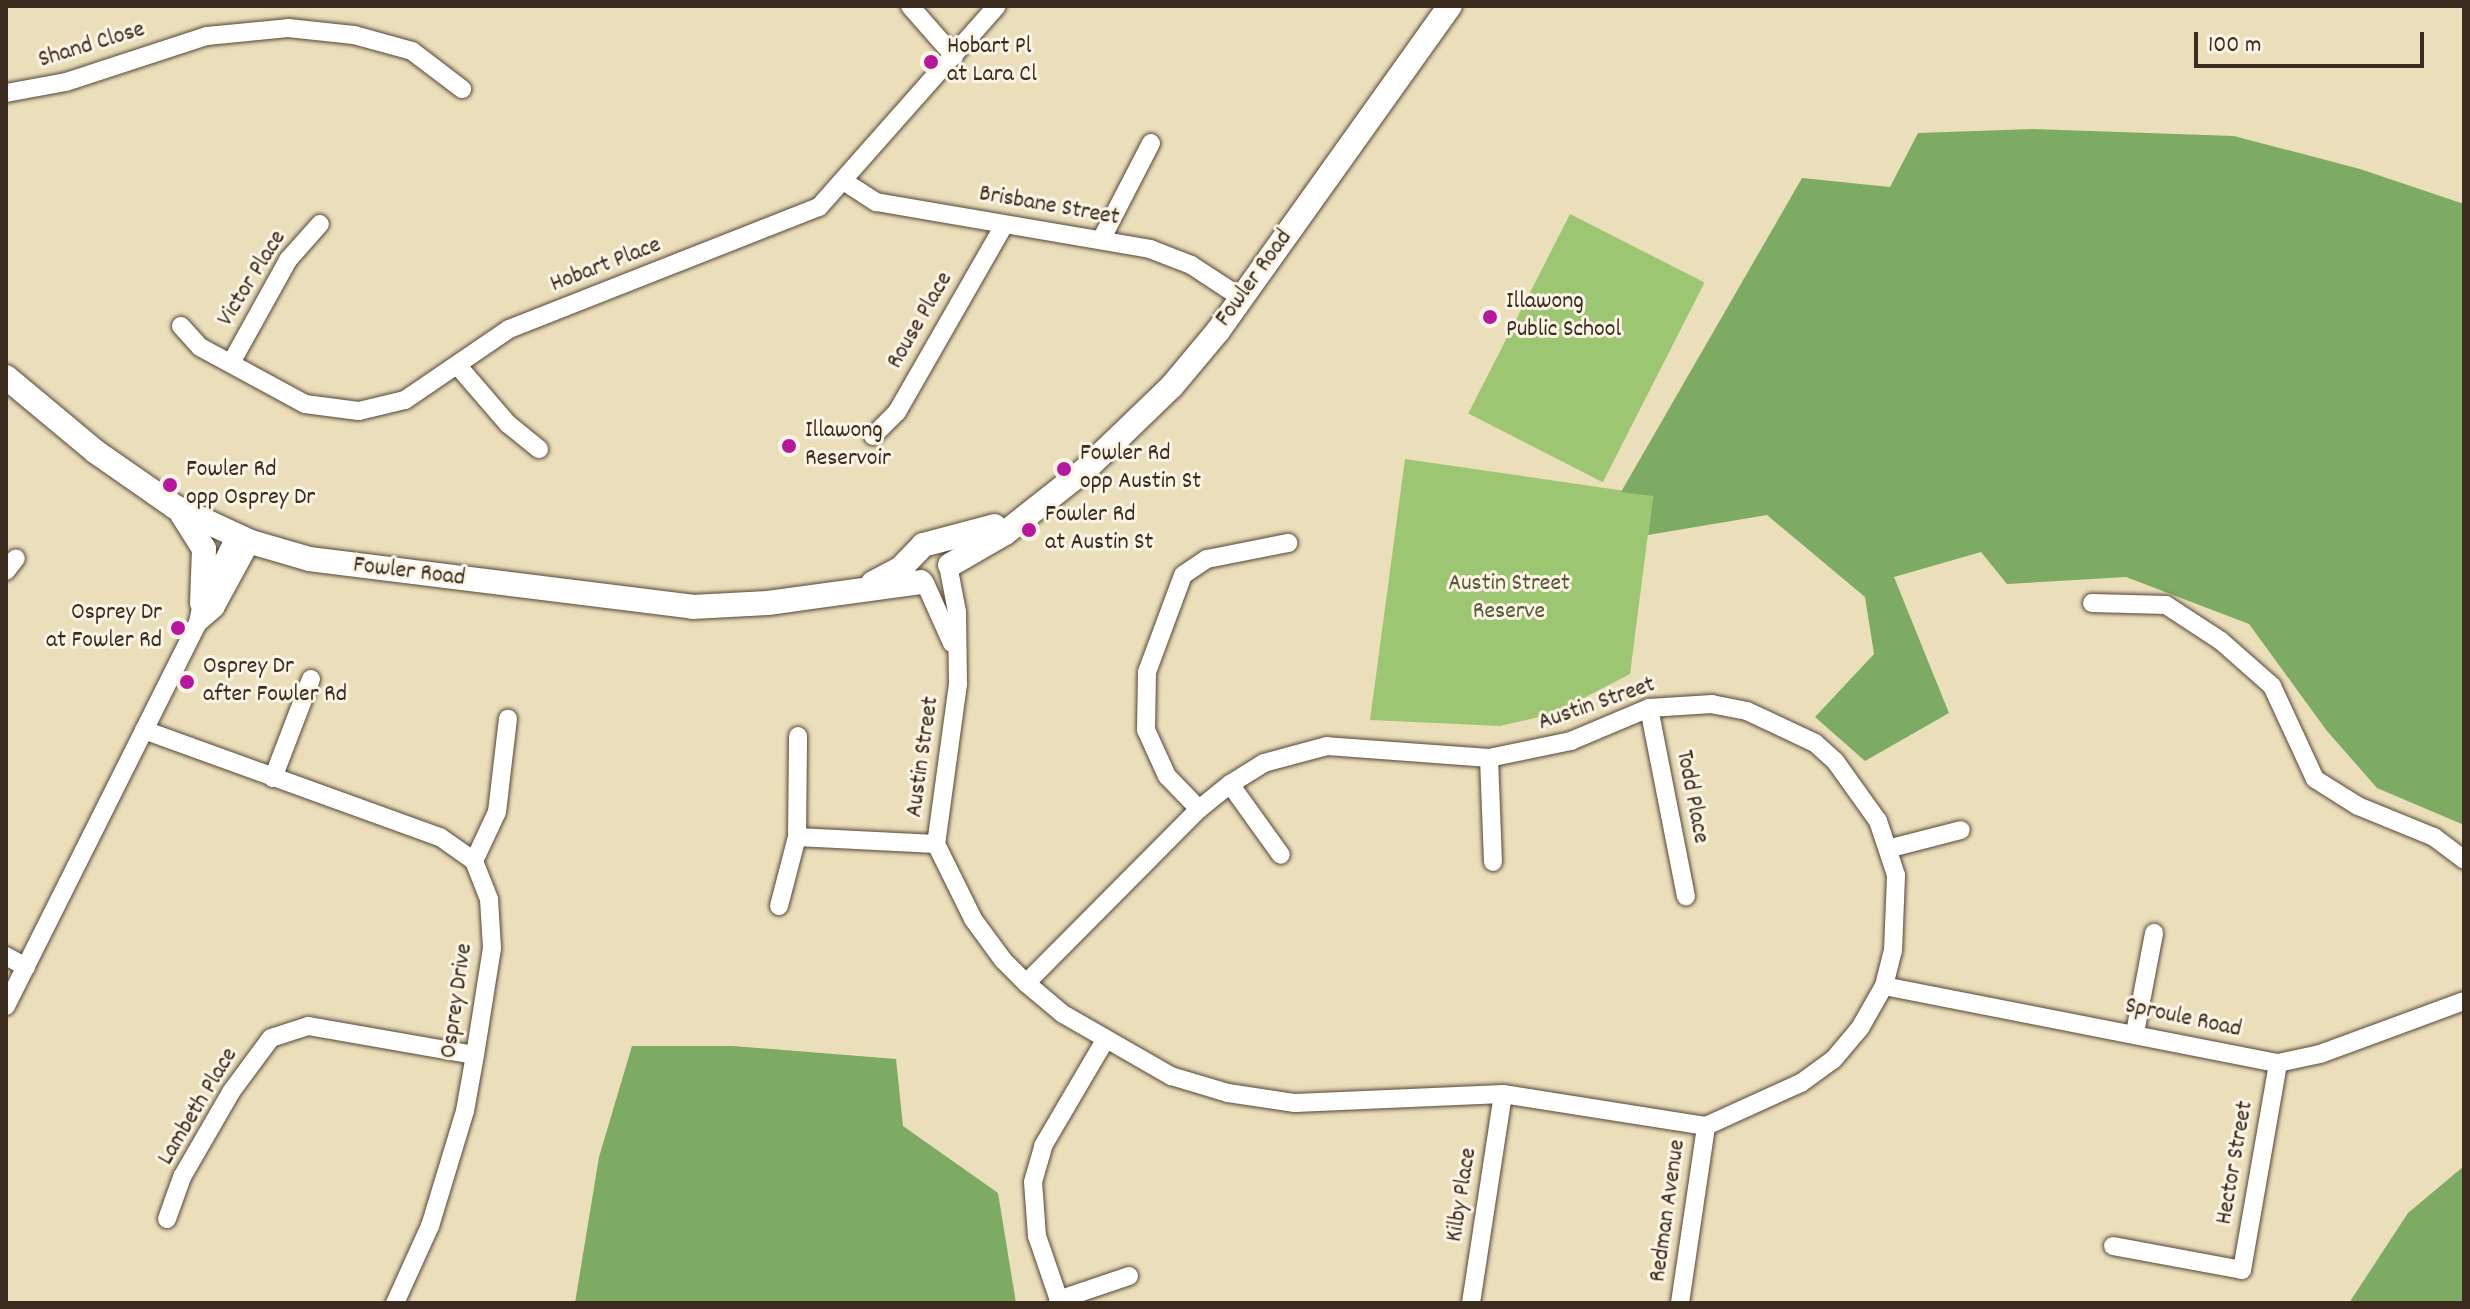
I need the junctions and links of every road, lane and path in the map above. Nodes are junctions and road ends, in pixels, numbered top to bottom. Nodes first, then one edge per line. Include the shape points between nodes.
1 (910, 6) edge
2 (997, 6) edge
3 (1450, 6) edge
4 (954, 56) junction
5 (462, 89) dead end
6 (6, 93) edge
7 (1151, 143) dead end
8 (845, 182) junction
9 (320, 224) dead end
10 (1004, 225) junction
11 (1101, 240) junction
12 (1240, 297) junction
13 (181, 326) dead end
14 (231, 363) junction
15 (458, 366) junction
16 (6, 377) edge
17 (873, 436) dead end
18 (539, 449) dead end
19 (175, 507) junction
20 (1020, 517) junction
21 (244, 539) junction
22 (1288, 543) dead end
23 (922, 550) junction
24 (950, 567) junction
25 (923, 582) junction
26 (864, 587) junction
27 (2092, 603) dead end
28 (200, 613) junction
29 (957, 653) junction
30 (311, 679) dead end
31 (1649, 708) junction
32 (508, 719) dead end
33 (144, 730) junction
34 (798, 736) dead end
35 (1489, 758) junction
36 (273, 778) junction
37 (1230, 784) junction
38 (1199, 809) junction
39 (1961, 830) dead end
40 (797, 837) junction
41 (936, 844) junction
42 (1891, 848) junction
43 (1281, 855) dead end
44 (2464, 860) edge
45 (474, 861) junction
46 (1493, 862) dead end
47 (1686, 896) dead end
48 (779, 906) dead end
49 (2154, 933) dead end
50 (6, 956) edge
51 (26, 967) junction
52 (1026, 983) junction
53 (1884, 986) junction
54 (2464, 1001) edge
55 (6, 1006) edge
56 (2135, 1033) junction
57 (1104, 1042) junction
58 (475, 1055) junction
59 (2278, 1063) junction
60 (1503, 1094) junction
61 (1706, 1126) junction
62 (167, 1219) dead end
63 (2113, 1246) dead end
64 (1129, 1276) dead end
65 (1059, 1301) edge
66 (395, 1303) edge
67 (1471, 1303) edge
68 (1680, 1303) edge

1 - 4 street
2 - 4 street, Hobart Place
3 - 12 street, Fowler Road
4 - 8 street, Hobart Place
5 - 6 street, Shand Close via 412,51 341,33 288,28 207,36 66,82
7 - 11 street
8 - 10 street, Brisbane Street via 876,202
8 - 15 street, Hobart Place via 827,201 793,221 521,324
9 - 14 street, Victor Place via 288,260
10 - 11 street, Brisbane Street
10 - 17 street, Rouse Place via 897,412
11 - 12 street, Brisbane Street via 1177,258
12 - 20 street, Fowler Road via 1148,412 1087,468
13 - 14 street, Hobart Place via 200,347
14 - 15 street, Hobart Place via 293,399 345,411 405,400
15 - 18 street via 508,424
16 - 19 street, Fowler Road via 96,452
19 - 21 street, Fowler Road
19 - 28 street via 204,549
20 - 23 street, Fowler Road
20 - 24 street, Fowler Road via 1005,533
21 - 26 street, Fowler Road via 345,565 668,606 768,603
21 - 28 street
22 - 38 street via 1207,559 1183,575 1147,672 1146,730 1167,776
23 - 24 street via 947,553
23 - 25 street via 911,570
23 - 26 street, Fowler Road via 895,572
24 - 25 street via 940,581
24 - 29 street, Austin Street
25 - 26 street, Fowler Road
25 - 29 street, Austin Street
27 - 44 street via 2166,605 2221,641 2272,686 2315,779 2358,806 2434,837
28 - 33 street
29 - 41 street, Austin Street via 958,684
30 - 36 street
31 - 35 street, Austin Street via 1571,741
31 - 42 street, Austin Street via 1696,704 1747,711 1815,743 1859,792
31 - 47 street, Todd Place
32 - 45 street via 497,812
33 - 36 street
33 - 51 street
34 - 40 street
35 - 37 street, Austin Street via 1327,746 1264,763
35 - 46 street
36 - 45 street via 440,837
37 - 38 street, Austin Street
37 - 43 street
38 - 52 street, Austin Street
39 - 42 street
40 - 41 street
40 - 48 street
41 - 52 street, Austin Street via 973,919
42 - 53 street, Austin Street via 1898,913
45 - 58 street, Osprey Drive via 489,899 492,948
49 - 56 street
50 - 51 street
51 - 55 street
52 - 57 street, Austin Street
53 - 56 street, Sproule Road
53 - 61 street, Austin Street via 1833,1060 1776,1099
54 - 59 street, Sproule Road via 2345,1046
56 - 59 street, Sproule Road
57 - 60 street, Austin Street via 1171,1076 1228,1093 1295,1103
57 - 65 street via 1043,1146 1033,1182 1037,1236
58 - 62 street, Lambeth Place via 308,1026 271,1038 231,1092 182,1177
58 - 66 street, Osprey Drive via 465,1111 430,1226
59 - 63 street, Hector Street via 2242,1270
60 - 61 street, Austin Street
60 - 67 street, Kilby Place
61 - 68 street, Redman Avenue
64 - 65 street

